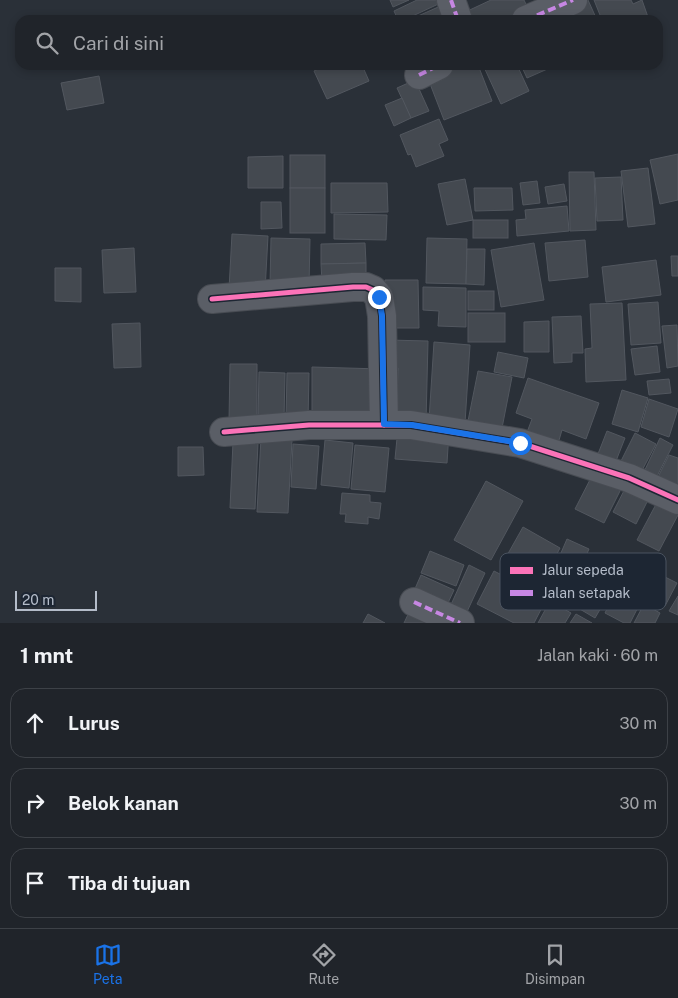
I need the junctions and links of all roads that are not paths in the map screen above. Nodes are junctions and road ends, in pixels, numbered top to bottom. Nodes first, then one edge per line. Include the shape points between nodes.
1 (451, 0) edge
2 (572, 0) edge
3 (456, 15) edge
4 (538, 15) edge
5 (212, 299) dead end
6 (384, 424) junction
7 (224, 432) dead end
8 (678, 500) edge
9 (414, 602) dead end
10 (460, 623) edge

1 - 3 street
2 - 4 street
5 - 6 street via 353,287 373,290 379,297 382,316
6 - 7 street via 309,425
6 - 8 street via 412,425 520,443 629,478
9 - 10 street

